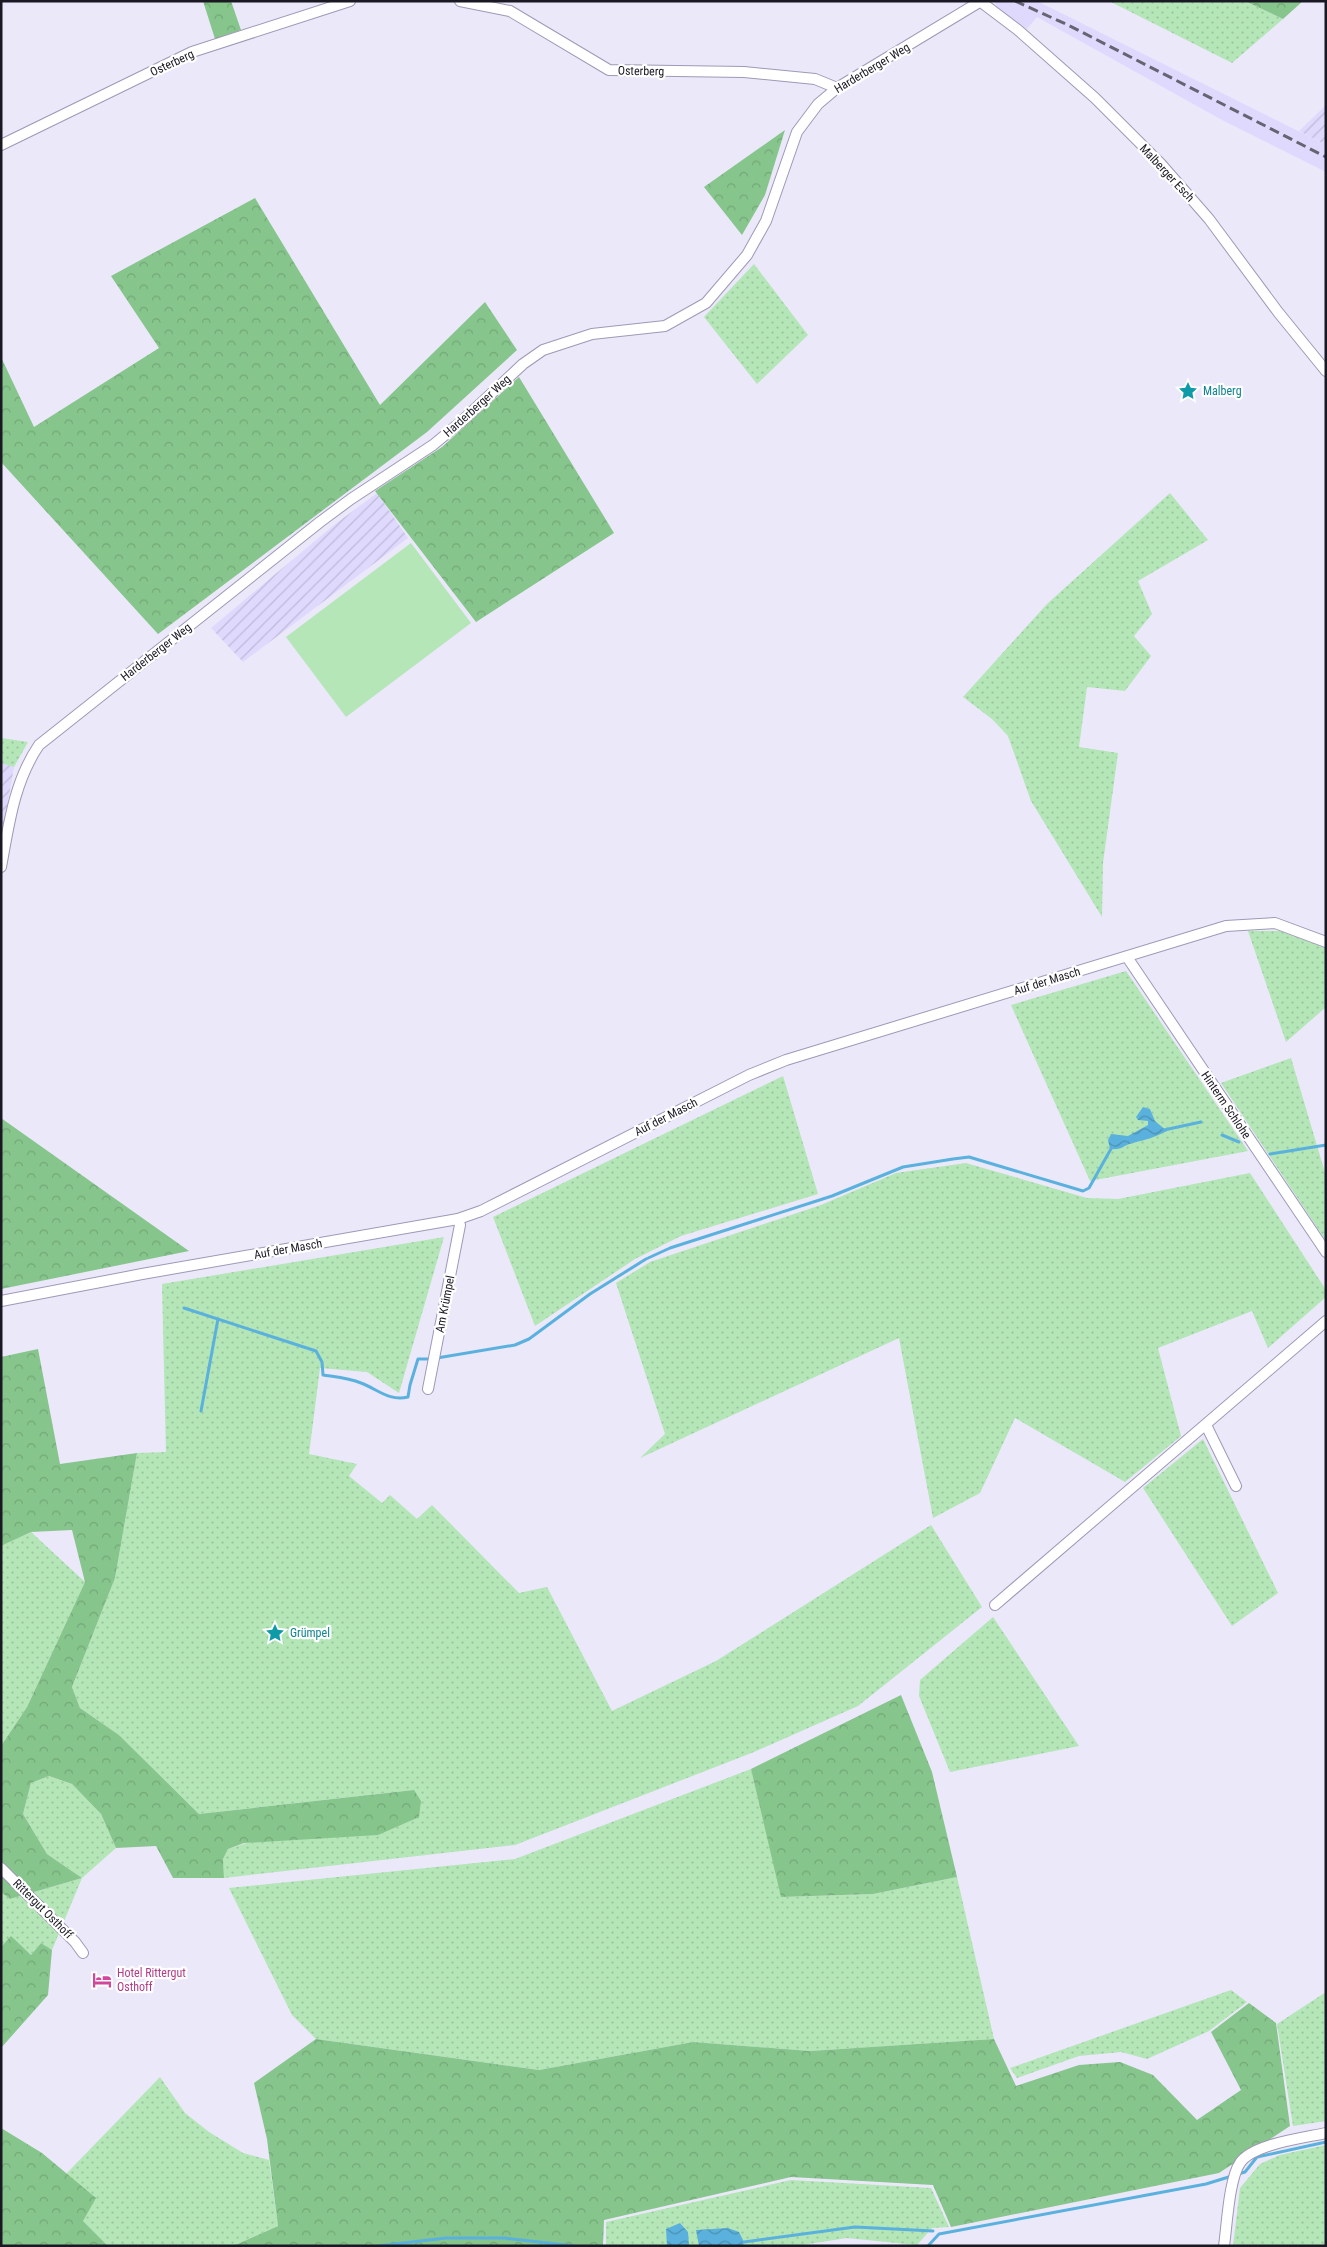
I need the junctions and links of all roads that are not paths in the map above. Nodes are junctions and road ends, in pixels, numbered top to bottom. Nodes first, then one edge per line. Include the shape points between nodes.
1 (350, 1) edge
2 (460, 1) edge
3 (981, 2) edge
4 (837, 88) junction
5 (1, 145) edge
6 (1326, 371) edge
7 (1, 867) edge
8 (1326, 942) edge
9 (1127, 957) junction
10 (458, 1219) junction
11 (1326, 1252) edge
12 (1, 1300) edge
13 (1326, 1321) edge
14 (428, 1389) dead end
15 (1206, 1425) junction
16 (1236, 1486) dead end
17 (995, 1605) dead end
18 (1, 1868) edge
19 (83, 1953) dead end
20 (1326, 2133) edge
21 (1224, 2246) edge

1 - 5 street, Osterberg via 192,52
2 - 4 street, Osterberg via 510,11 609,70 744,72 815,79
3 - 4 street, Harderberger Weg
3 - 6 street, Malberger Esch via 1095,98 1161,164 1209,219
4 - 7 street, Harderberger Weg via 818,104 797,132 766,221 747,255 706,303 665,326 592,334 543,350 433,445 328,516 111,687 32,756 20,781
8 - 9 street, Auf der Masch via 1276,923 1226,926
9 - 10 street, Auf der Masch via 786,1060 749,1075 481,1211
9 - 11 street, Hinterm Schlohe
10 - 12 street, Auf der Masch
10 - 14 street, Am Krümpel via 460,1225
13 - 15 street
15 - 16 street
15 - 17 street
18 - 19 street, Rittergut Osthoff
20 - 21 street via 1256,2149 1240,2162

